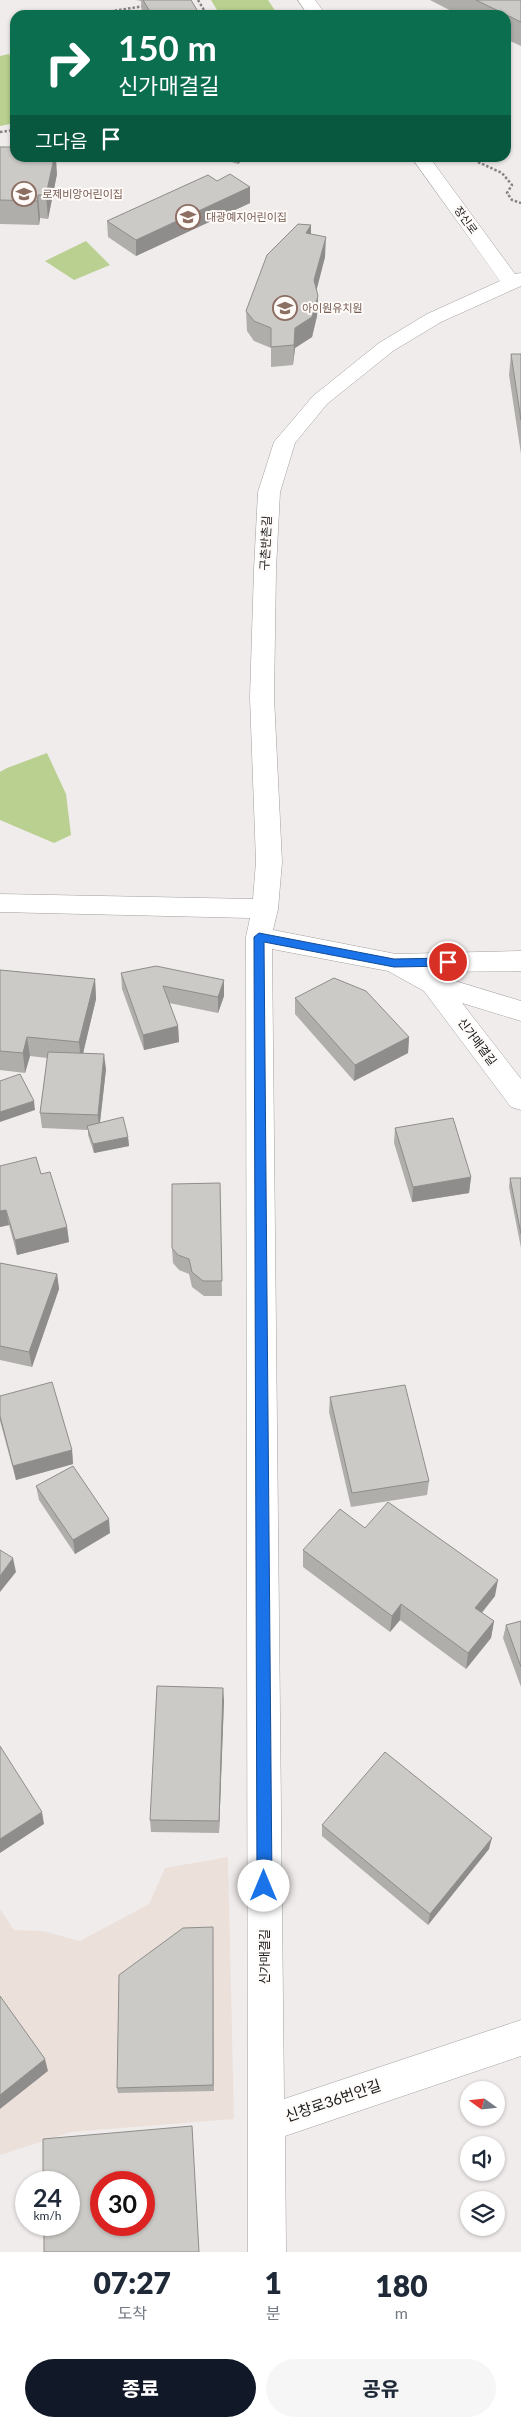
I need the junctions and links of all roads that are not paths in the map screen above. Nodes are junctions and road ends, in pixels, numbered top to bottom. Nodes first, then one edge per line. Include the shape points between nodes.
1 (424, 162) edge
2 (516, 280) edge
3 (0, 903) edge
4 (262, 923) junction
5 (521, 961) edge
6 (394, 963) junction
7 (434, 984) junction
8 (521, 1011) edge
9 (521, 1099) edge
10 (521, 2038) edge
11 (266, 2124) junction
12 (267, 2252) edge

1 - 2 street, 장신로
2 - 4 street, 구촌반촌길 via 434,318 386,347 320,400 285,442 269,492 265,569 262,697 269,862
3 - 4 street
4 - 6 street, 신가매결길
4 - 11 street, 신가매결길
5 - 6 street, 신가매결길
6 - 7 street, 신가매결길
7 - 8 street, 신가매결길
7 - 9 street, 신가매결길
10 - 11 street, 신창로36번안길
11 - 12 street

